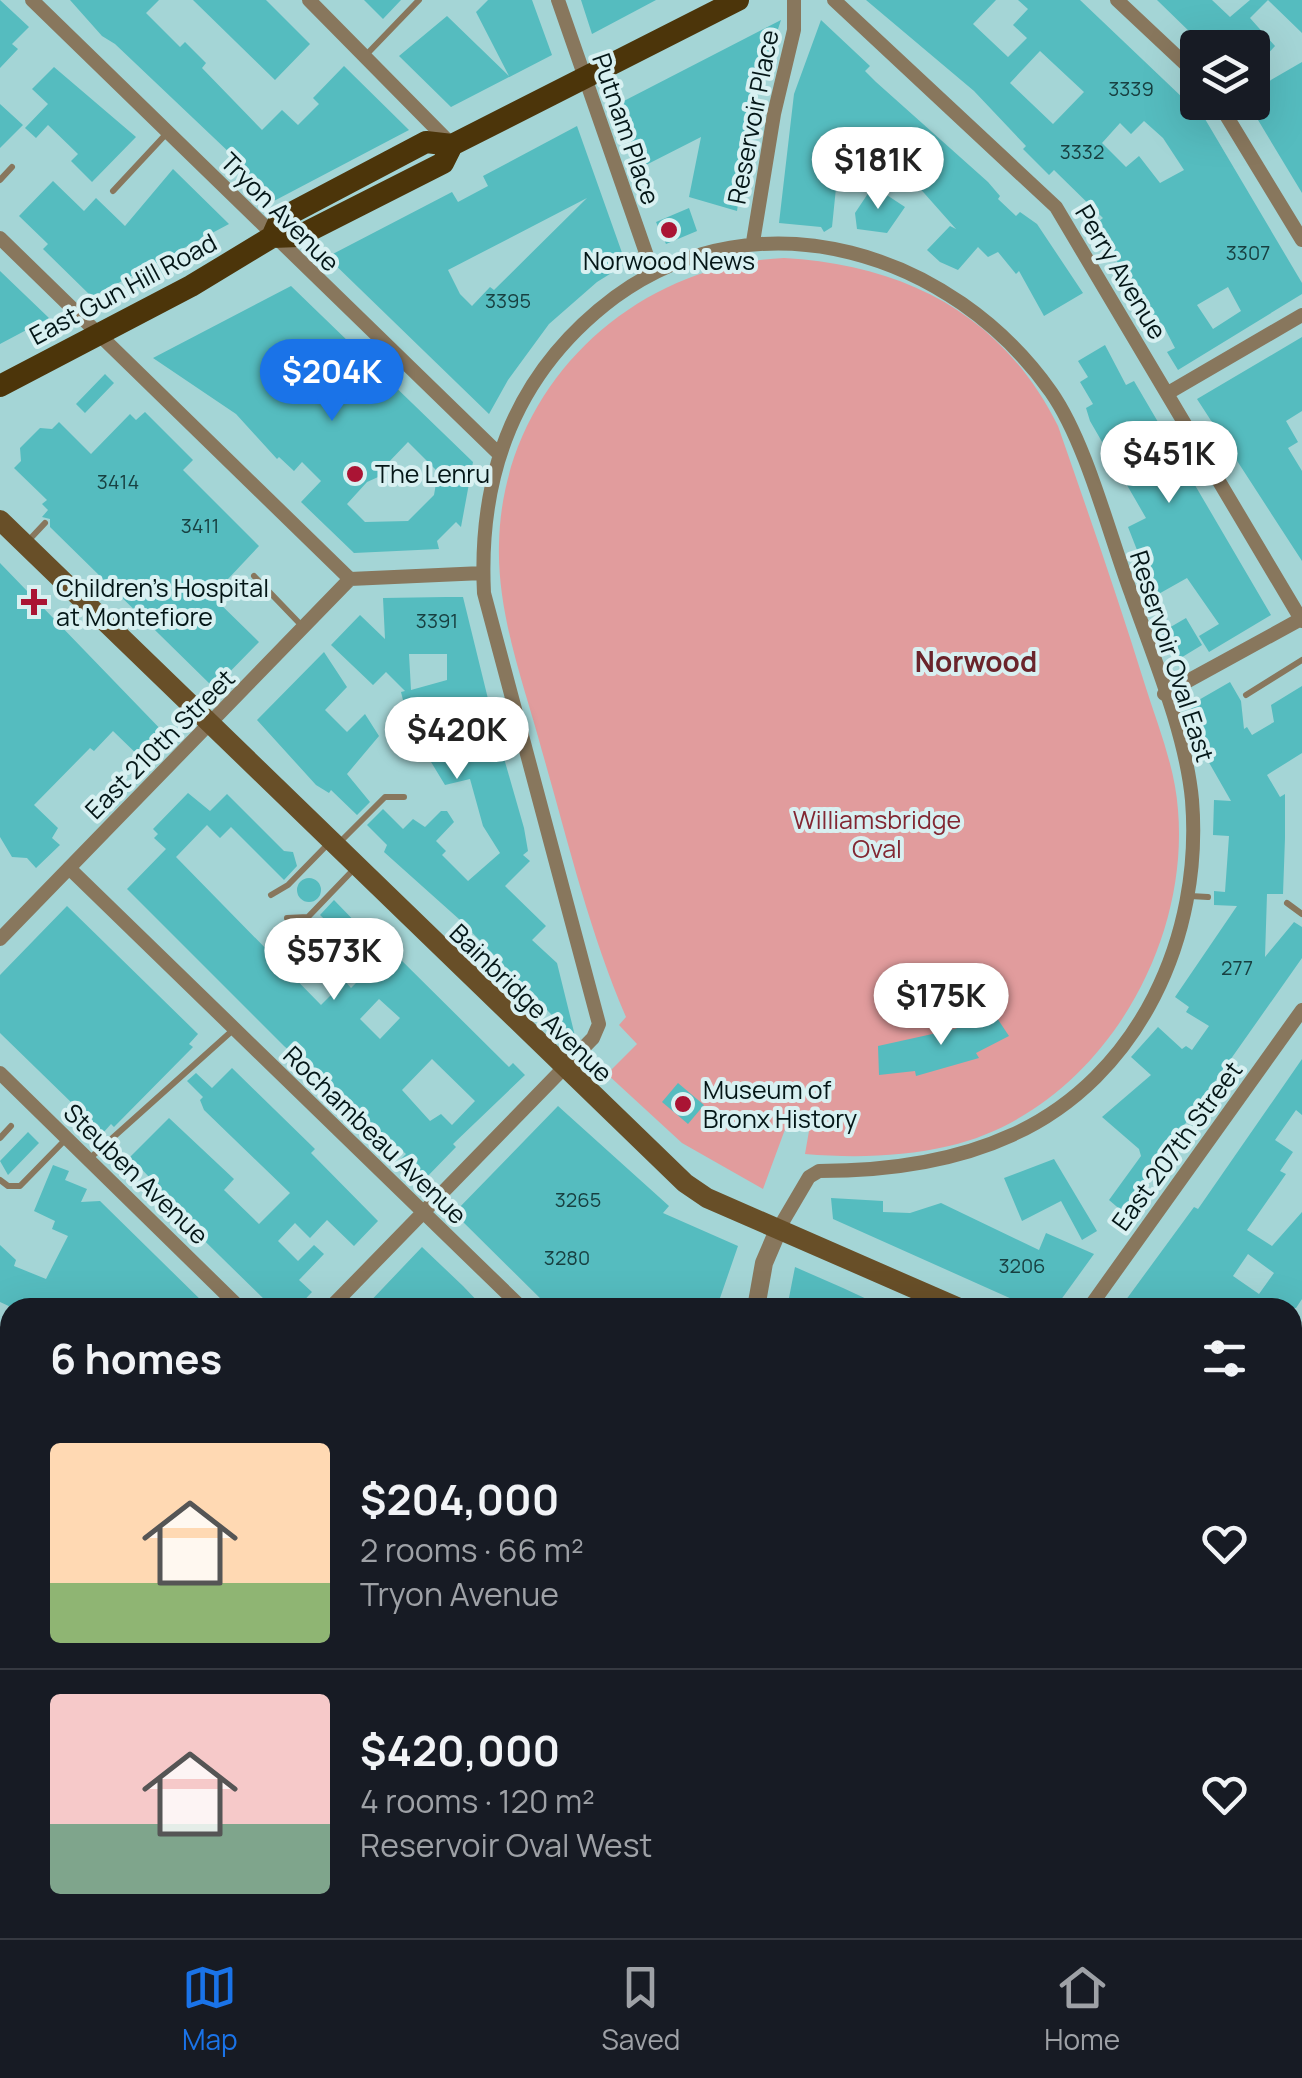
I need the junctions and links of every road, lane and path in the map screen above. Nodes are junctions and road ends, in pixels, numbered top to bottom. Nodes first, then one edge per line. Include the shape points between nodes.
1 (32, 0) edge
2 (308, 0) edge
3 (418, 0) edge
4 (558, 0) edge
5 (738, 0) edge
6 (794, 0) edge
7 (834, 0) edge
8 (1117, 0) edge
9 (366, 56) junction
10 (1180, 59) edge
11 (585, 80) junction
12 (1229, 120) edge
13 (168, 132) junction
14 (452, 145) junction
15 (12, 166) dead end
16 (0, 180) edge
17 (112, 190) dead end
18 (0, 238) edge
19 (272, 238) junction
20 (1302, 240) edge
21 (753, 242) junction
22 (653, 272) junction
23 (1302, 315) edge
24 (99, 334) junction
25 (0, 386) edge
26 (1168, 393) junction
27 (499, 454) junction
28 (0, 520) edge
29 (45, 523) dead end
30 (25, 544) junction
31 (483, 573) junction
32 (254, 576) dead end
33 (350, 579) junction
34 (1301, 620) edge
35 (304, 628) junction
36 (1302, 660) edge
37 (1164, 694) junction
38 (1246, 695) dead end
39 (211, 726) junction
40 (404, 797) dead end
41 (332, 844) junction
42 (356, 867) junction
43 (69, 868) junction
44 (271, 894) dead end
45 (1190, 896) junction
46 (1208, 897) dead end
47 (1287, 903) dead end
48 (1302, 914) edge
49 (287, 918) dead end
50 (0, 939) edge
51 (1302, 1010) edge
52 (234, 1030) junction
53 (563, 1069) junction
54 (0, 1072) edge
55 (12, 1126) dead end
56 (0, 1138) edge
57 (67, 1138) junction
58 (89, 1159) junction
59 (0, 1180) edge
60 (422, 1213) junction
61 (780, 1228) junction
62 (230, 1298) edge
63 (340, 1298) edge
64 (508, 1298) edge
65 (758, 1298) edge
66 (937, 1298) edge
67 (1095, 1298) edge

1 - 13 street, Tryon Avenue
2 - 9 street
3 - 9 lane
4 - 11 street, Putnam Place
5 - 11 main road, East Gun Hill Road
6 - 21 street, Reservoir Place via 794,30
7 - 26 street, Perry Avenue via 1056,207
8 - 10 street
9 - 14 street
11 - 14 main road, East Gun Hill Road
11 - 22 street, Putnam Place
12 - 20 street
13 - 17 lane
13 - 19 street, Tryon Avenue
14 - 19 main road, East Gun Hill Road via 426,142 280,220
15 - 16 lane
18 - 24 street
19 - 24 main road, East Gun Hill Road
19 - 27 street, Tryon Avenue
21 - 22 street, Reservoir Oval East
21 - 37 street, Reservoir Oval East via 880,259 968,306 1016,348 1069,423
22 - 27 street, Reservoir Oval East via 558,349
23 - 26 street
24 - 25 main road, East Gun Hill Road
24 - 33 street
26 - 34 street, Perry Avenue
27 - 31 street, Reservoir Oval East via 484,521
28 - 30 main road, Bainbridge Avenue
29 - 30 lane
30 - 39 main road, Bainbridge Avenue
31 - 33 street
31 - 53 street, Reservoir Oval East via 599,1024
32 - 35 lane
33 - 35 street, East 210th Street
34 - 37 street
35 - 39 street, East 210th Street
36 - 38 lane
37 - 45 street, Reservoir Oval East via 1192,800
39 - 41 main road, Bainbridge Avenue
39 - 43 street, East 210th Street
40 - 41 lane via 385,797
41 - 42 main road, Bainbridge Avenue
41 - 44 lane
42 - 49 lane via 308,917
42 - 53 main road, Bainbridge Avenue
43 - 50 street, East 210th Street
43 - 52 street, Rochambeau Avenue
45 - 46 lane
45 - 61 street, Reservoir Oval East via 1178,947 1138,1025 1048,1115 945,1158 880,1170 819,1171
47 - 48 lane
51 - 67 street, East 207th Street
52 - 58 lane
52 - 60 street, Rochambeau Avenue
53 - 60 street
53 - 61 main road, Bainbridge Avenue via 685,1183
54 - 57 street, Steuben Avenue
55 - 56 lane
57 - 58 street, Steuben Avenue
57 - 59 lane via 20,1186
58 - 62 street, Steuben Avenue
60 - 63 street
60 - 64 street, Rochambeau Avenue
61 - 65 street
61 - 66 main road, Bainbridge Avenue

